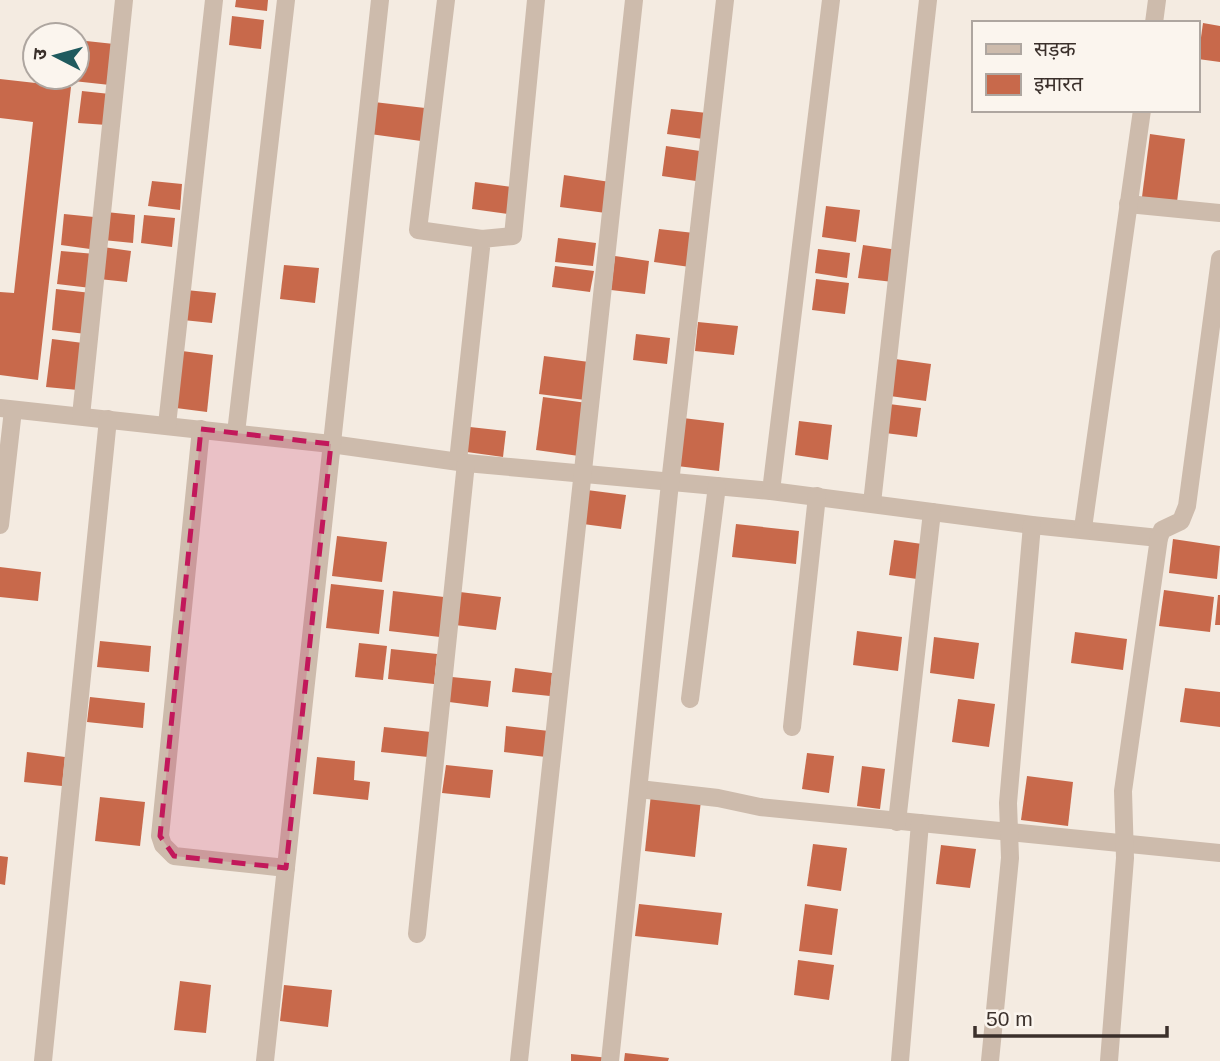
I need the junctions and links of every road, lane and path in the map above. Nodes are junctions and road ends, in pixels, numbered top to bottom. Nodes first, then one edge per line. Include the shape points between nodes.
1 (124, 0) edge
2 (214, 0) edge
3 (286, 0) edge
4 (380, 0) edge
5 (446, 0) edge
6 (536, 0) edge
7 (634, 0) edge
8 (725, 0) edge
9 (831, 0) edge
10 (928, 0) edge
11 (1157, 0) edge
12 (1154, 21) edge
13 (1142, 112) edge
14 (1128, 204) junction
15 (1220, 213) edge
16 (482, 239) junction
17 (1220, 259) edge
18 (7, 409) edge
19 (81, 416) junction
20 (108, 419) junction
21 (167, 425) junction
22 (201, 429) junction
23 (236, 433) junction
24 (331, 444) junction
25 (462, 462) junction
26 (582, 475) junction
27 (670, 483) junction
28 (717, 486) junction
29 (771, 491) junction
30 (817, 496) junction
31 (872, 503) junction
32 (932, 512) junction
33 (0, 522) edge
34 (1032, 525) junction
35 (1083, 528) junction
36 (1159, 538) junction
37 (690, 699) dead end
38 (792, 727) dead end
39 (639, 789) junction
40 (897, 822) junction
41 (920, 824) junction
42 (1009, 832) junction
43 (1124, 842) junction
44 (1220, 853) edge
45 (286, 868) junction
46 (417, 934) dead end
47 (43, 1061) edge
48 (265, 1061) edge
49 (519, 1061) edge
50 (610, 1061) edge
51 (900, 1061) edge
52 (990, 1061) edge
53 (1109, 1061) edge

1 - 19 street
2 - 21 street
3 - 23 street
4 - 24 street
5 - 16 street via 418,230
6 - 16 street via 513,236
7 - 26 street
8 - 27 street
9 - 29 street
10 - 31 street
11 - 12 street
13 - 14 street
14 - 15 street
14 - 35 street
16 - 25 street
17 - 36 street via 1187,506 1181,521 1162,530
18 - 19 street
18 - 33 street
19 - 20 street
20 - 21 street
20 - 47 street
21 - 22 street
22 - 23 street
22 - 45 street via 160,836 174,856
23 - 24 street
24 - 25 street
24 - 45 street
25 - 26 street
25 - 46 street
26 - 27 street
26 - 49 street
27 - 28 street
27 - 39 street
28 - 29 street
28 - 37 street
29 - 30 street
30 - 31 street
30 - 38 street
31 - 32 street
32 - 34 street
32 - 40 street
34 - 35 street
34 - 42 street
35 - 36 street
36 - 43 street via 1123,791
39 - 40 street
39 - 50 street
40 - 41 street
41 - 42 street
41 - 51 street
42 - 43 street
42 - 52 street
43 - 44 street
43 - 53 street
45 - 48 street

